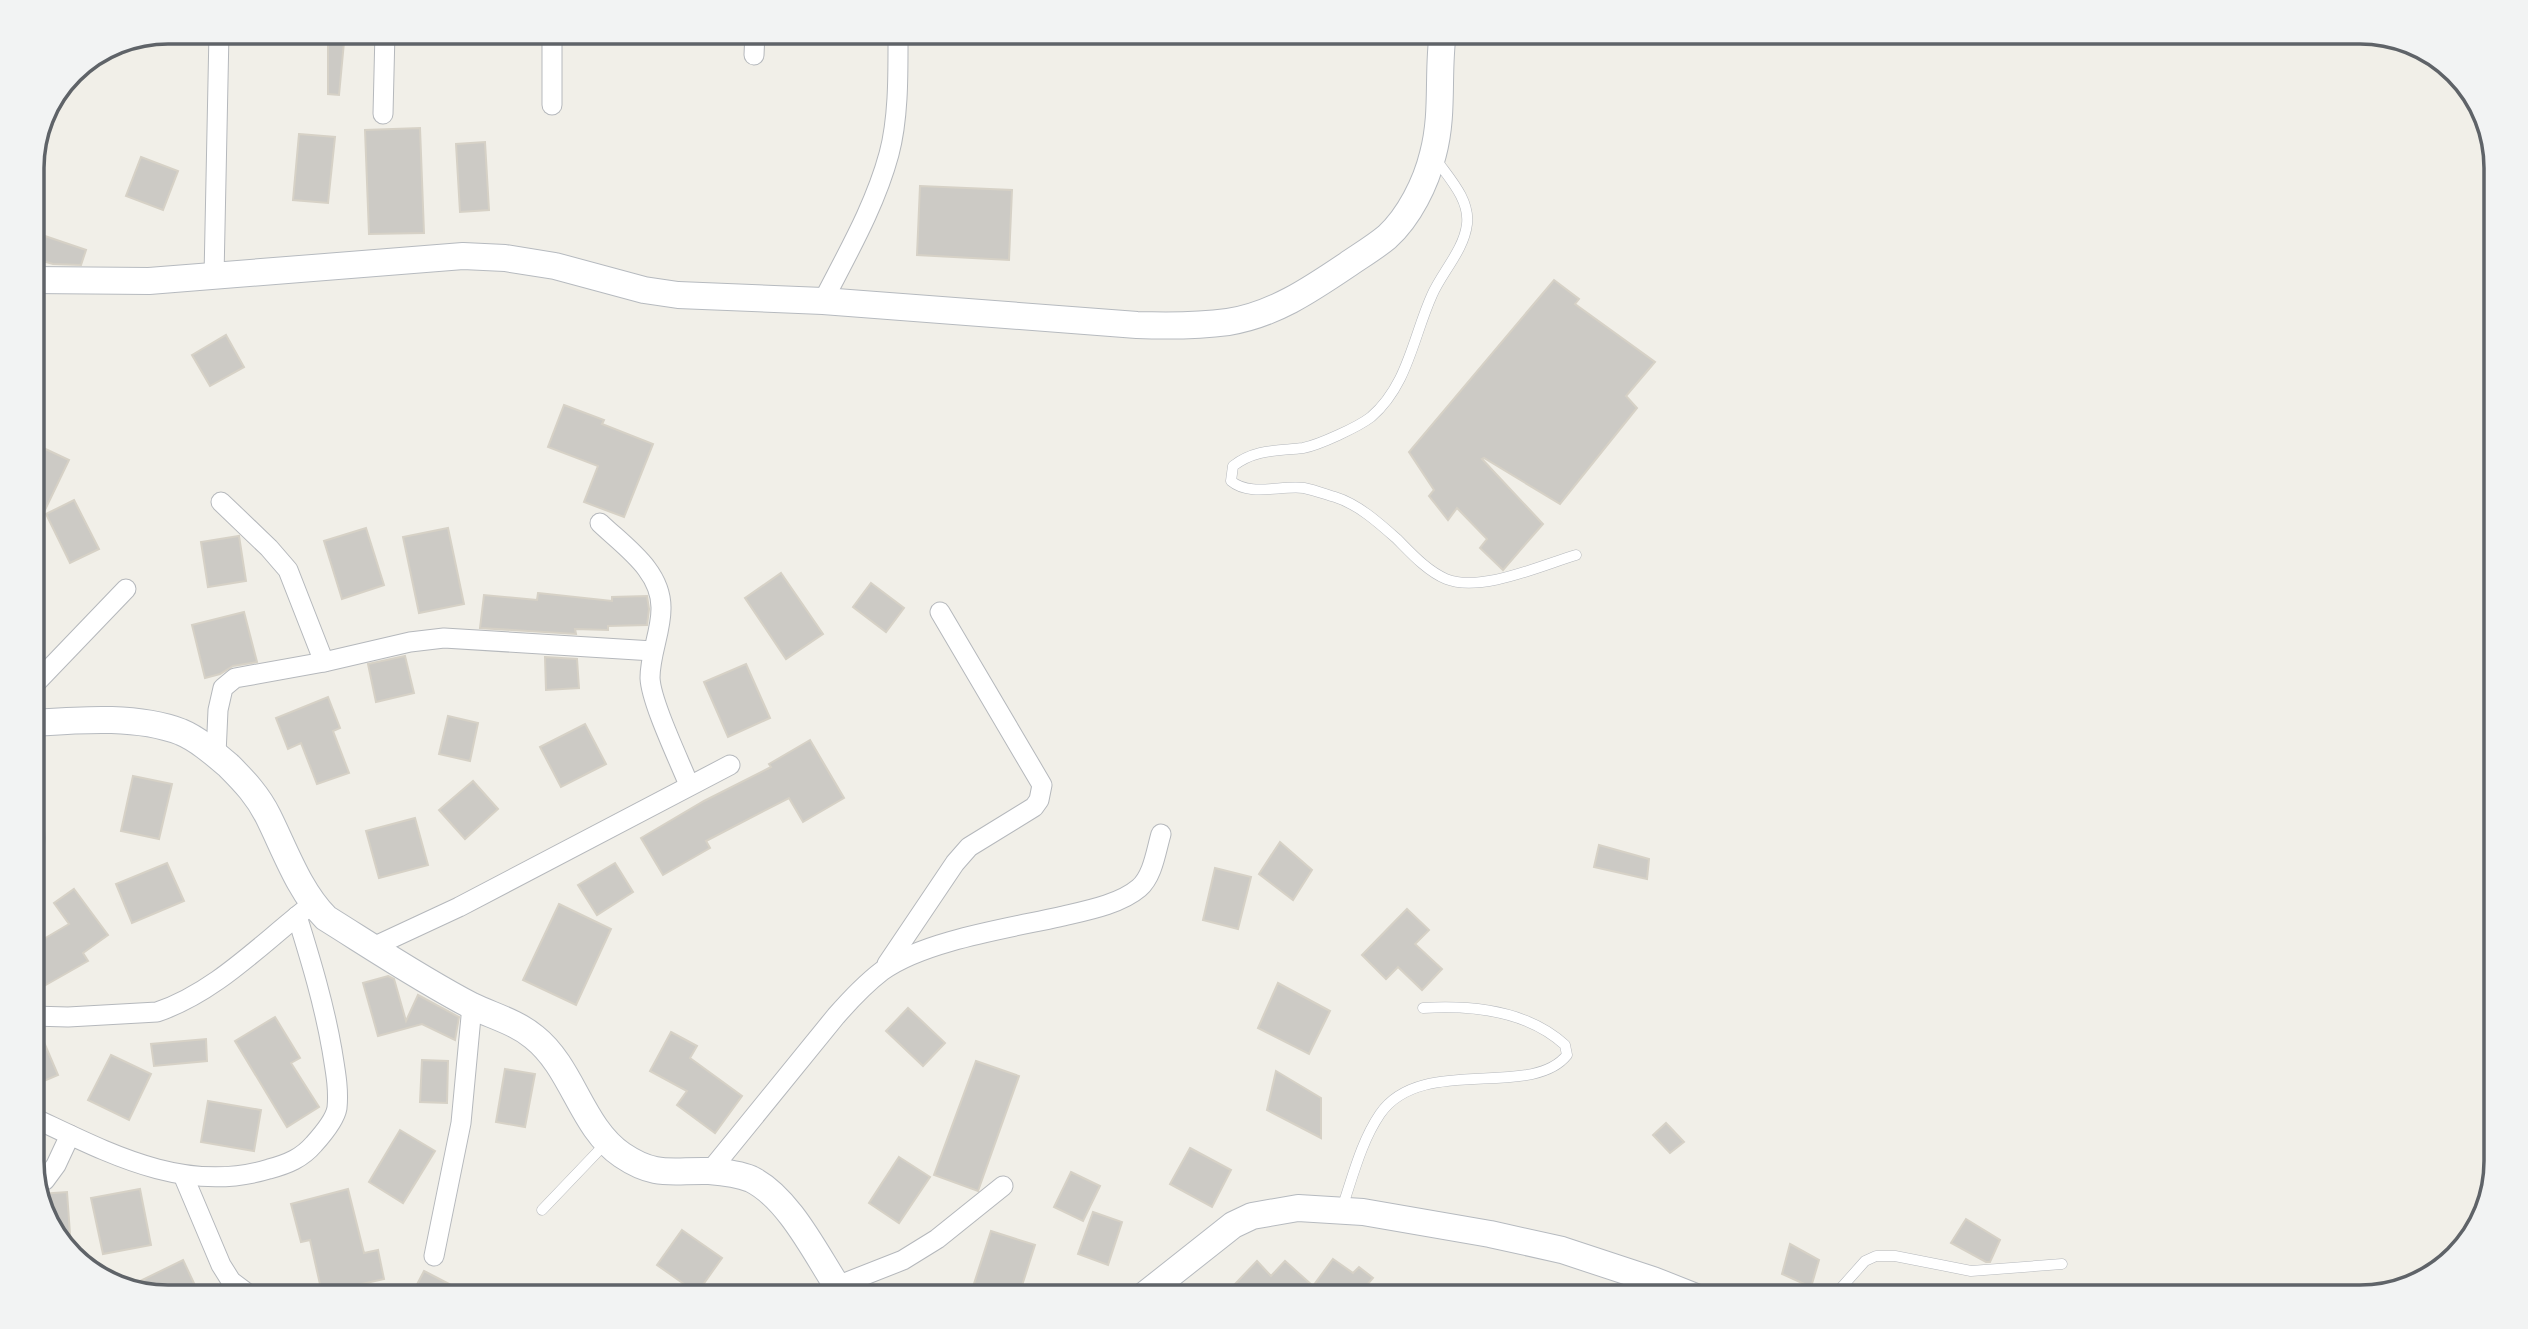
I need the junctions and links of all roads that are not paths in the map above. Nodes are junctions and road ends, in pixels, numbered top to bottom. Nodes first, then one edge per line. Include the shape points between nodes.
1 (219, 44) edge
2 (385, 44) edge
3 (552, 44) edge
4 (754, 44) edge
5 (898, 44) edge
6 (1443, 44) edge
7 (754, 55) dead end
8 (552, 105) dead end
9 (383, 114) dead end
10 (1433, 155) junction
11 (214, 277) junction
12 (44, 280) edge
13 (823, 301) junction
14 (221, 502) dead end
15 (600, 523) dead end
16 (1576, 555) dead end
17 (126, 589) dead end
18 (940, 612) dead end
19 (653, 651) junction
20 (324, 662) junction
21 (44, 674) edge
22 (44, 723) edge
23 (216, 754) junction
24 (730, 765) dead end
25 (689, 785) junction
26 (1161, 834) dead end
27 (304, 910) junction
28 (373, 947) junction
29 (882, 971) junction
30 (472, 1006) junction
31 (1423, 1008) dead end
32 (44, 1016) edge
33 (44, 1123) edge
34 (70, 1135) junction
35 (606, 1143) junction
36 (710, 1171) junction
37 (183, 1175) junction
38 (45, 1180) edge
39 (1003, 1186) dead end
40 (542, 1210) dead end
41 (1341, 1212) junction
42 (434, 1256) dead end
43 (2062, 1264) dead end
44 (236, 1285) edge
45 (836, 1285) edge
46 (854, 1285) edge
47 (1157, 1285) edge
48 (1666, 1285) edge
49 (1844, 1285) edge

1 - 11 street
2 - 9 street
3 - 8 street
4 - 7 street
5 - 13 street via 889,153 870,206
6 - 10 street via 1440,119
10 - 13 street via 1422,186 1387,237 1280,307 1230,322 1137,325
10 - 16 lane via 1465,202 1467,224 1433,293 1407,368 1370,417 1306,447 1244,457 1233,466 1231,481 1251,489 1303,488 1340,498 1377,520 1433,571 1457,582 1477,583
11 - 12 street
11 - 13 street via 463,256 555,266 678,295
14 - 20 street via 288,570
15 - 19 street via 649,569 659,592 662,609
17 - 21 street
18 - 29 street via 1042,785 1034,807 970,847 955,863
19 - 20 street via 444,638
19 - 25 street via 650,681
20 - 23 street via 235,678 223,688
22 - 23 street via 153,725 182,733
23 - 27 street via 262,804
24 - 25 street
25 - 28 street via 459,907
26 - 29 street via 1141,887 1124,897 933,948
27 - 28 street
27 - 32 street via 230,970 167,1009
27 - 37 street via 337,1080 337,1112 303,1156 281,1166 221,1179
28 - 30 street
29 - 36 street via 836,1016
30 - 35 street via 536,1038
30 - 42 street via 461,1123
31 - 41 lane via 1485,1009 1530,1022 1552,1033 1565,1045 1566,1055 1545,1071 1414,1087 1396,1097 1381,1112 1365,1142
33 - 34 street
34 - 37 street via 126,1161
34 - 38 street
35 - 36 street via 644,1168
35 - 40 lane
36 - 45 street via 751,1180 771,1194 788,1211
37 - 44 street via 221,1265
39 - 46 street via 937,1238
41 - 47 street via 1298,1208 1252,1216 1233,1225
41 - 48 street via 1363,1212 1562,1250
43 - 49 lane via 1971,1271 1876,1256 1865,1261

